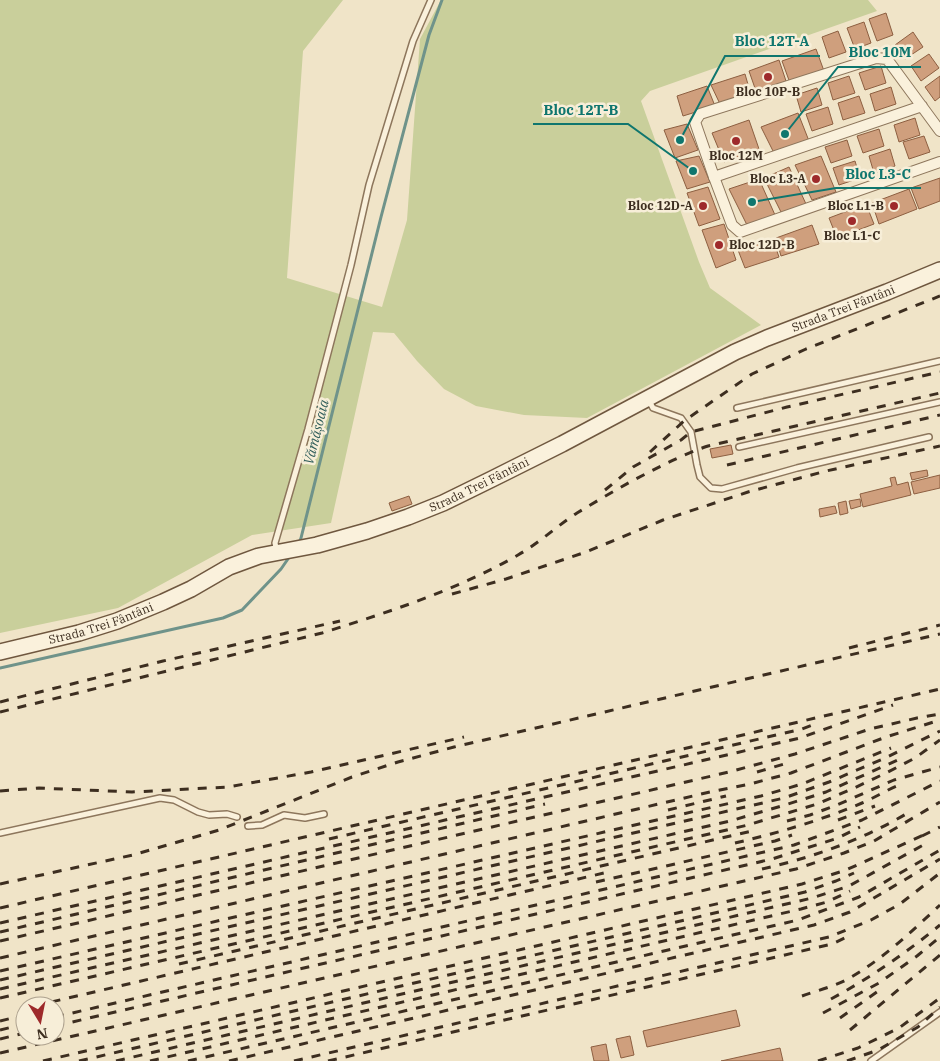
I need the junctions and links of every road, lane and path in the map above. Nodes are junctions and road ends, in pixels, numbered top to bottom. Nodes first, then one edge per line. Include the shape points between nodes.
1 (431, 0) edge
2 (922, 106) junction
3 (940, 131) edge
4 (940, 162) edge
5 (714, 177) junction
6 (940, 270) edge
7 (940, 361) edge
8 (648, 398) junction
9 (940, 402) edge
10 (737, 408) dead end
11 (929, 437) dead end
12 (740, 448) dead end
13 (280, 551) junction
14 (0, 652) edge
15 (324, 814) dead end
16 (237, 817) dead end
17 (248, 826) dead end
18 (0, 833) edge
19 (940, 1012) edge
20 (871, 1061) edge

1 - 13 lane via 414,40 369,185 308,429 275,543
2 - 3 street
2 - 5 street
2 - 5 street via 887,59 876,58 700,114 695,122
4 - 5 street via 740,232 732,226
6 - 8 main road, Strada Trei Fântâni via 759,341
7 - 10 lane
8 - 11 lane via 654,408 684,421 691,432 700,477 711,488 722,489
8 - 13 main road, Strada Trei Fântâni via 562,444 408,517 367,531
9 - 12 lane
13 - 14 main road, Strada Trei Fântâni via 229,567 191,589 117,621
15 - 17 lane via 305,818 284,815 262,825
16 - 18 lane via 209,815 174,800 160,798
19 - 20 lane

